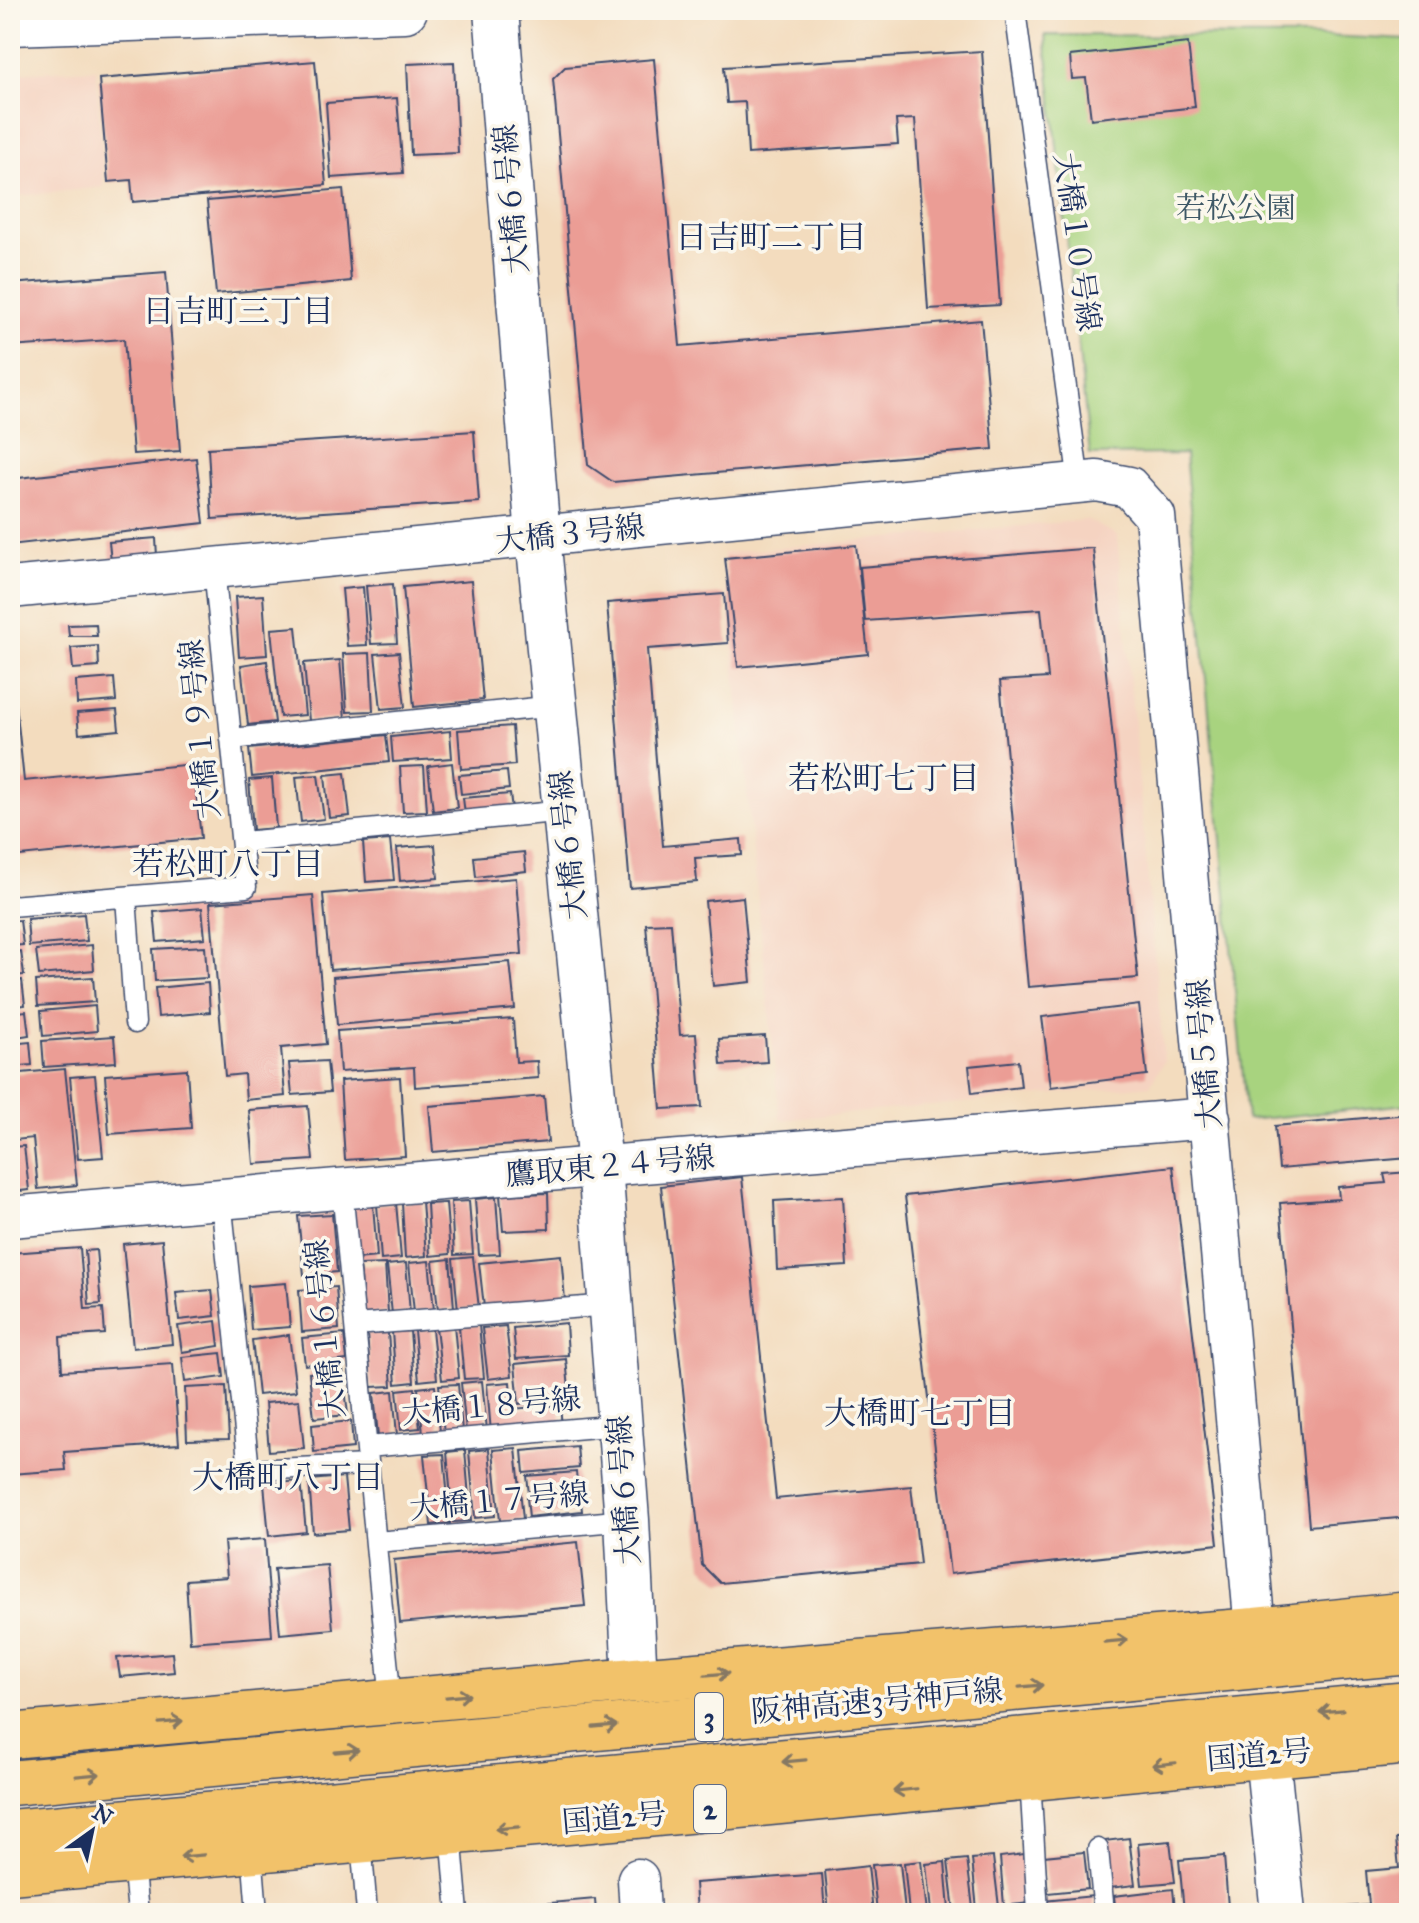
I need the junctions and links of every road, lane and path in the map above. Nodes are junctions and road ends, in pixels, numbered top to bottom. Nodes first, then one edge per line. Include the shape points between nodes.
1 (405, 10) edge
2 (496, 10) edge
3 (1015, 10) edge
4 (10, 23) edge
5 (1079, 483) junction
6 (1129, 487) joint
7 (538, 537) junction
8 (214, 568) junction
9 (10, 588) edge
10 (555, 706) junction
11 (231, 739) junction
12 (565, 811) junction
13 (242, 842) junction
14 (126, 897) junction
15 (10, 906) edge
16 (135, 1023) dead end
17 (1210, 1118) junction
18 (600, 1166) junction
19 (342, 1189) junction
20 (221, 1199) junction
21 (10, 1217) edge
22 (610, 1305) junction
23 (355, 1325) junction
24 (620, 1425) junction
25 (368, 1456) junction
26 (627, 1520) junction
27 (376, 1542) junction
28 (1409, 1614) edge
29 (1255, 1630) junction
30 (1409, 1652) edge
31 (635, 1680) junction
32 (391, 1702) junction
33 (1409, 1704) edge
34 (10, 1736) edge
35 (1409, 1742) edge
36 (1267, 1754) junction
37 (1030, 1778) junction
38 (10, 1783) edge
39 (10, 1832) edge
40 (451, 1833) junction
41 (361, 1841) junction
42 (1098, 1849) dead end
43 (252, 1851) junction
44 (133, 1861) junction
45 (10, 1872) edge
46 (138, 1913) edge
47 (257, 1913) edge
48 (367, 1913) edge
49 (458, 1913) edge
50 (1038, 1913) edge
51 (1104, 1913) edge
52 (1283, 1913) edge

1 - 4 street
2 - 7 street, 大橋６号線
3 - 5 lane, 大橋１０号線
5 - 6 street, 大橋３号線
5 - 7 street, 大橋３号線
6 - 17 street, 大橋５号線 via 1155,516
7 - 8 street, 大橋３号線
7 - 10 street, 大橋６号線
8 - 9 street, 大橋３号線
8 - 11 lane, 大橋１９号線
10 - 11 lane
10 - 12 street, 大橋６号線
11 - 13 lane, 大橋１９号線
12 - 13 lane
12 - 18 street, 大橋６号線
13 - 14 lane, 大橋１９号線 via 246,887
14 - 15 lane, 大橋１９号線
14 - 16 lane
17 - 18 street, 鷹取東２４号線
17 - 29 street, 大橋５号線
18 - 19 street, 鷹取東２４号線
18 - 22 street, 大橋６号線
19 - 20 street, 鷹取東２４号線
19 - 23 lane, 大橋１６号線
20 - 21 street, 鷹取東２４号線
20 - 25 lane, 大橋１８号線 via 249,1470
22 - 23 lane
22 - 24 street, 大橋６号線
23 - 25 lane, 大橋１６号線
24 - 25 lane, 大橋１８号線
24 - 26 street, 大橋６号線
25 - 27 lane, 大橋１６号線
26 - 27 lane, 大橋１７号線
26 - 31 street, 大橋６号線
27 - 32 lane, 大橋１６号線
28 - 29 highway
31 -> 29 highway
38 -> 30 highway, 阪神高速3号神戸線 / 3
32 -> 31 highway
34 -> 32 highway
33 -> 39 highway, 阪神高速3号神戸線 / 3
35 - 36 highway, 国道2号 / 2
36 -> 37 highway, 国道2号 / 2
36 - 52 street
37 -> 40 highway, 国道2号 / 2
37 - 50 lane
40 - 41 highway, 国道2号 / 2
40 - 49 lane
41 - 43 highway, 国道2号 / 2
41 - 48 lane
42 - 51 lane
43 -> 44 highway, 国道2号 / 2
43 - 47 lane
44 - 45 highway, 国道2号 / 2
44 - 46 lane

